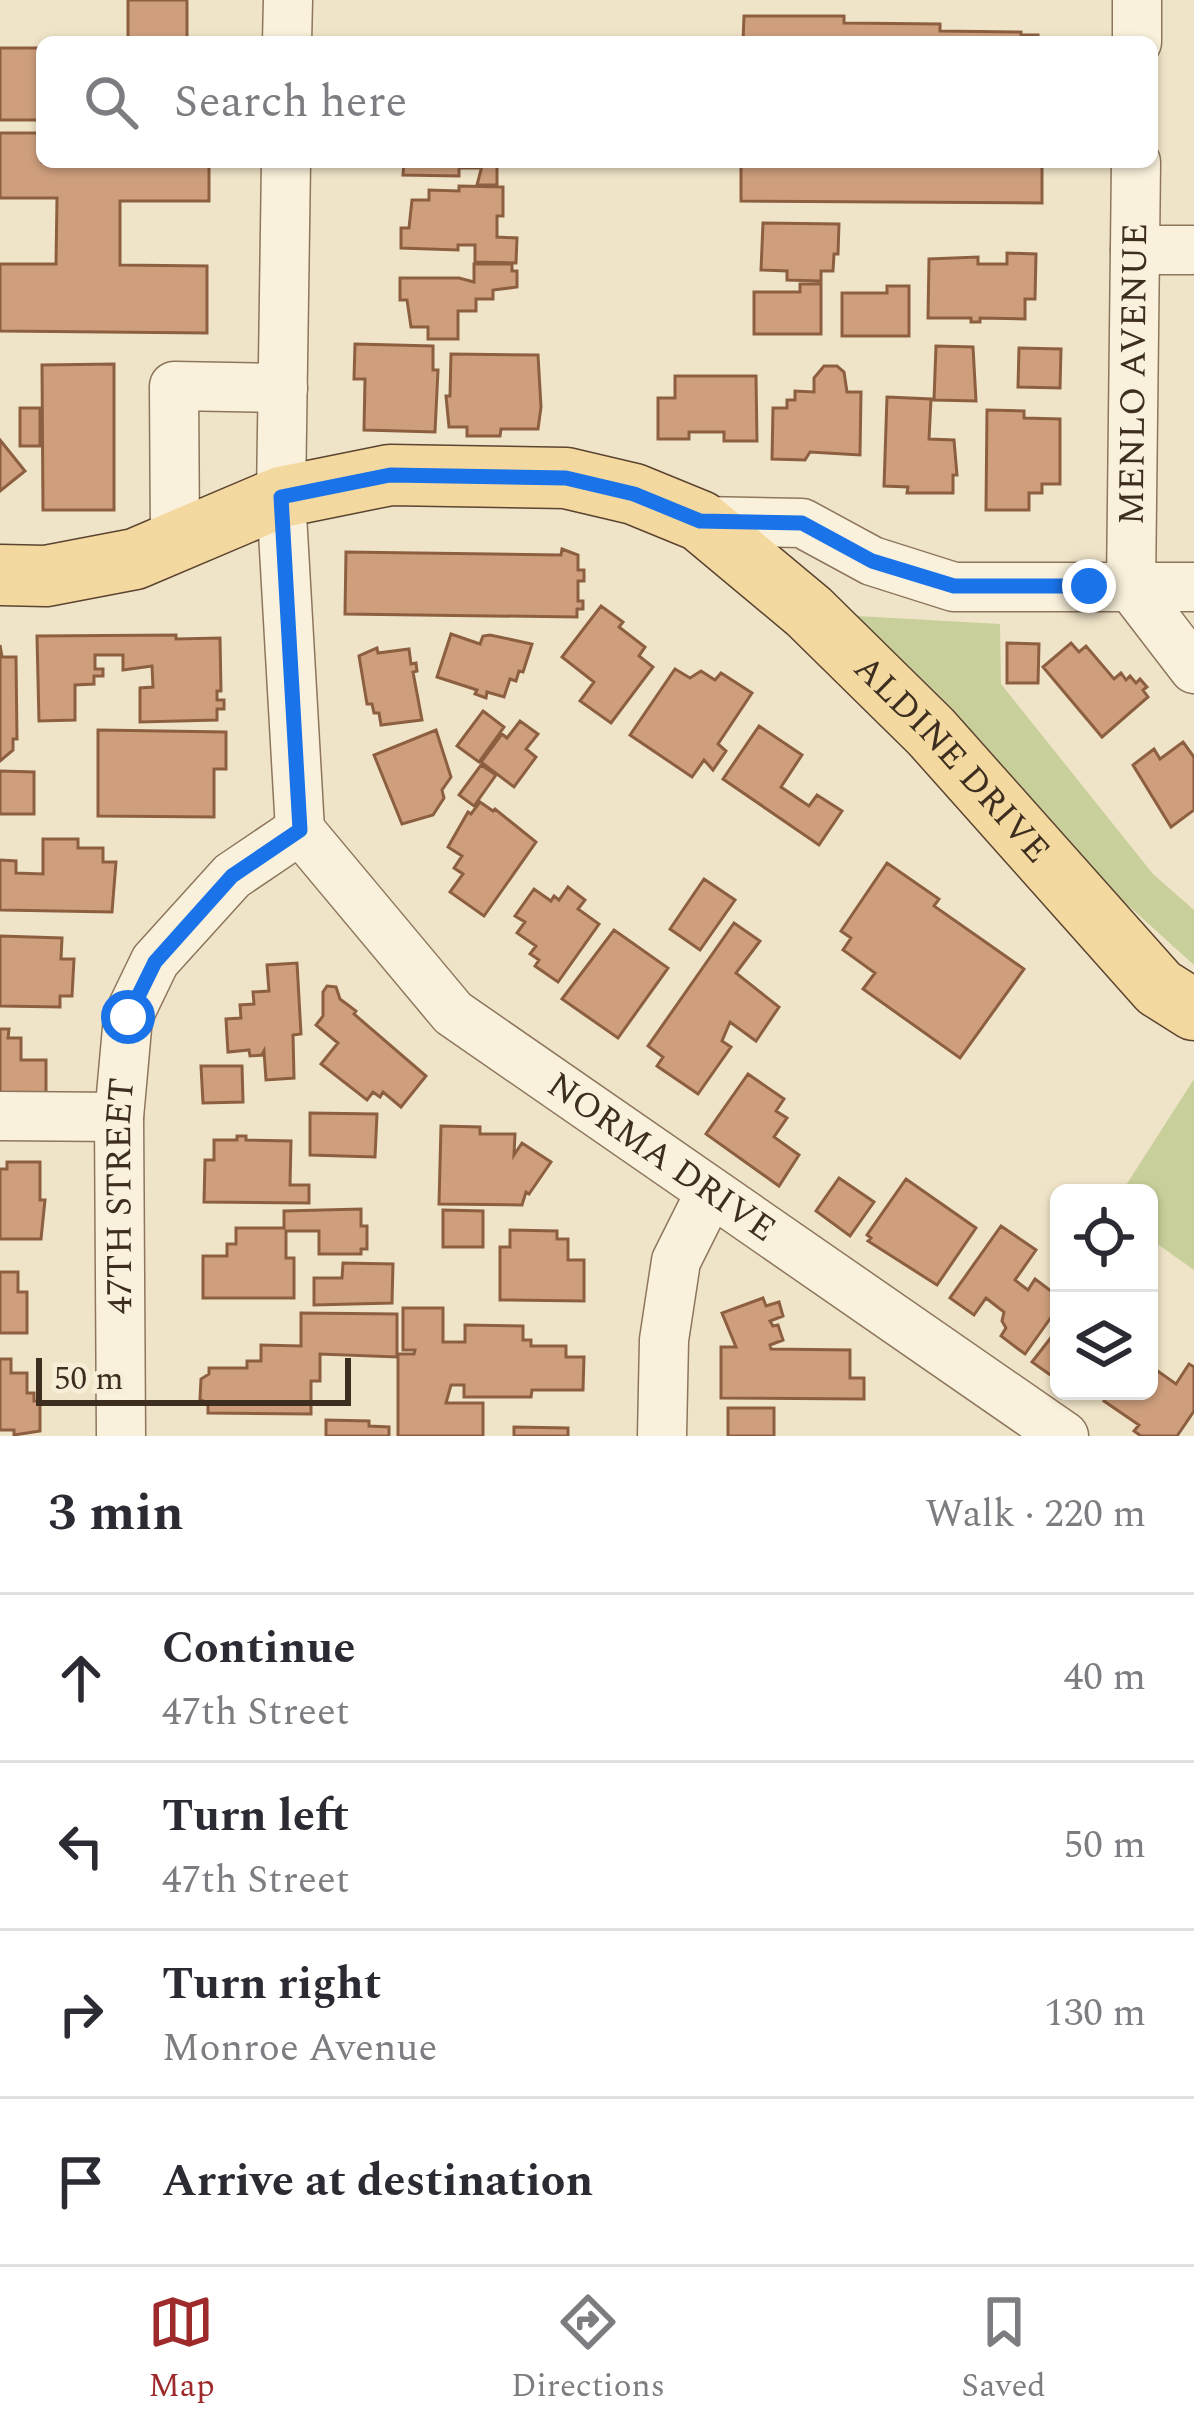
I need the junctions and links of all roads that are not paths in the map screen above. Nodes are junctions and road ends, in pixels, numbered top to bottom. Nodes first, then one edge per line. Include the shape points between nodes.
1 (288, 0) edge
2 (1137, 0) edge
3 (287, 36) edge
4 (1137, 36) edge
5 (286, 168) edge
6 (1136, 168) edge
7 (1135, 250) junction
8 (1194, 250) edge
9 (283, 388) junction
10 (281, 497) junction
11 (700, 521) junction
12 (175, 540) junction
13 (0, 575) edge
14 (1131, 586) junction
15 (1194, 587) edge
16 (1194, 669) edge
17 (300, 830) junction
18 (1194, 1010) edge
19 (0, 1116) edge
20 (118, 1117) junction
21 (710, 1192) junction
22 (121, 1436) edge
23 (662, 1436) edge
24 (1064, 1436) edge

1 - 3 street
2 - 4 street
5 - 9 street
6 - 7 street, MENLO AVENUE
7 - 8 street
7 - 14 street, MENLO AVENUE
9 - 10 street
9 - 12 street via 174,386
10 - 11 main road, ALDINE DRIVE via 390,475 566,478
10 - 12 main road, ALDINE DRIVE
10 - 17 street
11 - 14 street via 802,523 872,561 954,586
11 - 18 main road, ALDINE DRIVE via 900,702 1159,988
12 - 13 main road, ALDINE DRIVE via 135,559 46,576
14 - 15 street
14 - 16 street
17 - 20 street, 47TH STREET via 232,876 155,962 128,1017
17 - 21 street, NORMA DRIVE via 453,1012
19 - 20 street
20 - 22 street, 47TH STREET
21 - 23 street via 676,1261
21 - 24 street, NORMA DRIVE

